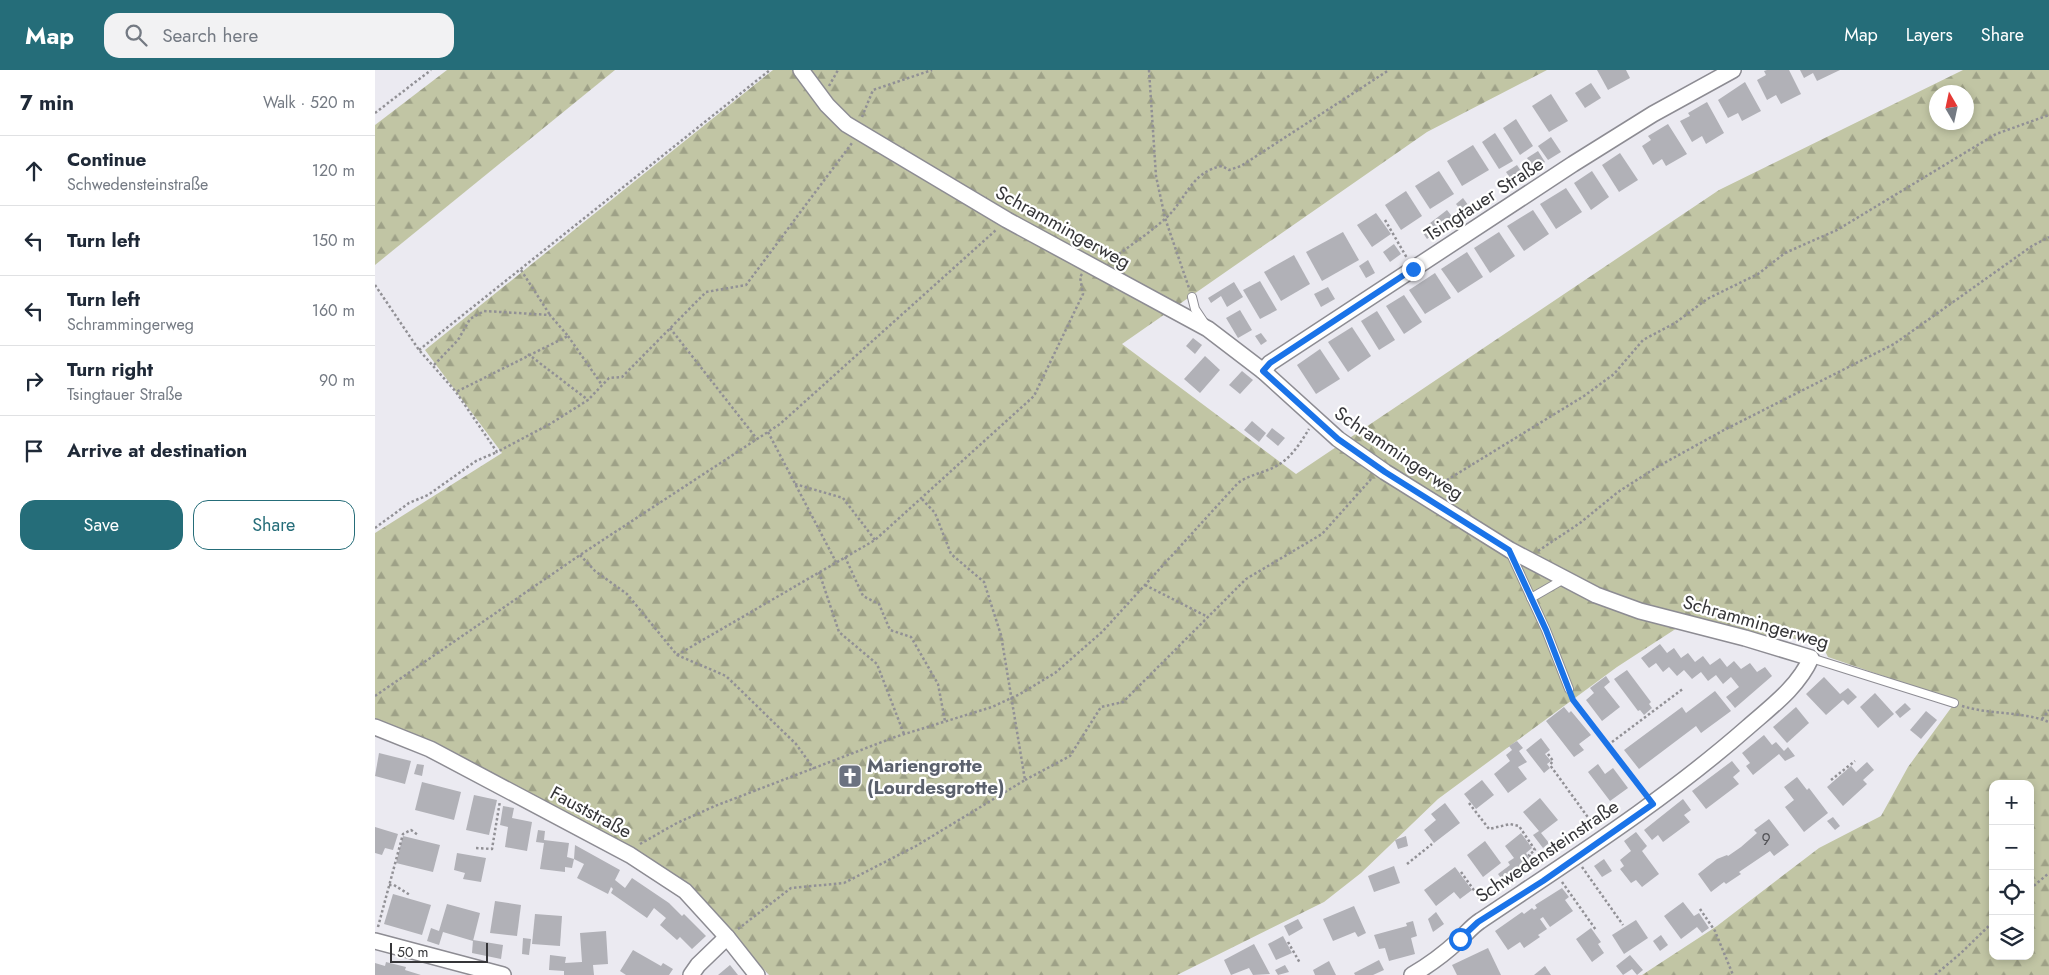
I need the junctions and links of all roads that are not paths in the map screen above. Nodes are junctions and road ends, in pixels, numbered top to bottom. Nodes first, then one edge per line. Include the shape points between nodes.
1 (801, 70) edge
2 (1733, 70) edge
3 (1192, 296) road end
4 (1189, 312) junction
5 (1263, 371) junction
6 (1509, 550) junction
7 (1564, 579) junction
8 (1531, 598) junction
9 (1811, 658) junction
10 (1569, 689) road end
11 (1954, 703) road end
12 (375, 727) edge
13 (376, 935) edge
14 (727, 937) junction
15 (503, 975) edge
16 (691, 975) edge
17 (757, 975) edge
18 (1412, 975) edge

1 - 4 street, Schrammingerweg via 827,105 857,131 1093,267
2 - 5 street, Tsingtauer Straße via 1653,114 1573,164 1270,363
3 - 4 lane
4 - 5 street, Schrammingerweg
5 - 6 street, Schrammingerweg via 1338,439
6 - 7 street, Schrammingerweg
6 - 8 lane
7 - 8 lane
7 - 9 street, Schrammingerweg via 1640,611
8 - 10 lane
9 - 11 lane, Schrammingerweg
9 - 18 street, Schwedensteinstraße via 1805,673 1785,694 1727,746 1653,804 1478,922 1441,956
12 - 14 street, Fauststraße via 430,750 630,855 685,891
13 - 15 street
14 - 16 street
14 - 17 street, Fauststraße

